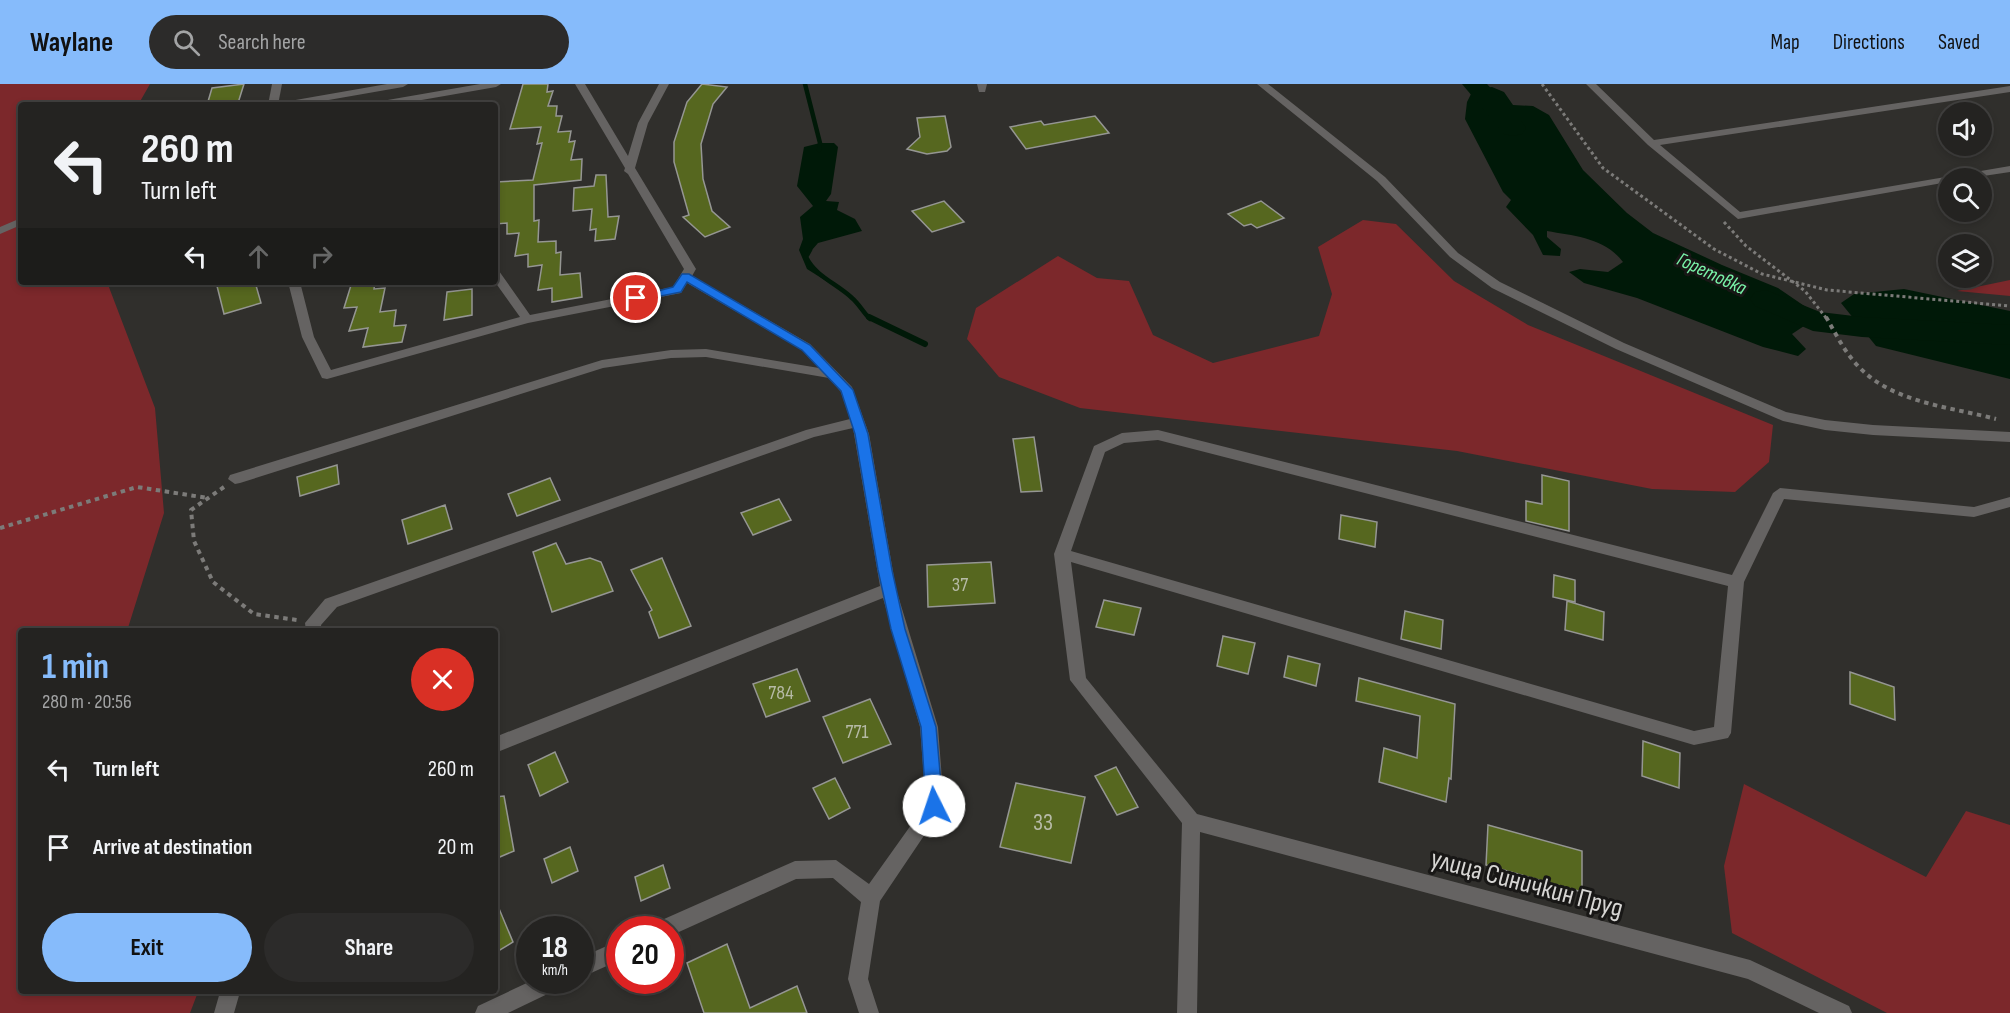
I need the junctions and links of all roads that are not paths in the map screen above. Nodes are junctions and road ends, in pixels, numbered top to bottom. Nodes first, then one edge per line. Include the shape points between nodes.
1 (277, 84) edge
2 (403, 84) edge
3 (428, 84) edge
4 (496, 84) edge
5 (580, 84) edge
6 (664, 84) edge
7 (1262, 84) edge
8 (1591, 84) edge
9 (2010, 90) edge
10 (429, 100) edge
11 (274, 102) edge
12 (301, 102) edge
13 (408, 102) edge
14 (1652, 143) junction
15 (2010, 169) edge
16 (629, 171) junction
17 (1992, 172) edge
18 (1938, 181) edge
19 (18, 222) edge
20 (0, 231) edge
21 (686, 276) junction
22 (498, 277) edge
23 (295, 285) edge
24 (527, 319) junction
25 (833, 375) junction
26 (858, 422) junction
27 (2010, 437) edge
28 (235, 479) road end
29 (2010, 502) edge
30 (1062, 554) junction
31 (1736, 582) junction
32 (888, 589) junction
33 (313, 627) edge
34 (498, 744) edge
35 (1191, 821) junction
36 (871, 898) junction
37 (684, 920) edge
38 (229, 994) edge
39 (525, 994) edge
40 (224, 1013) edge
41 (485, 1013) edge
42 (869, 1013) edge
43 (1187, 1013) edge
44 (1842, 1013) edge

1 - 11 street
2 - 12 street
3 - 10 street
4 - 10 street
5 - 16 street
6 - 16 street via 643,123
7 - 27 street via 1381,179 1454,255 1496,285 1620,346 1783,416 1873,430
8 - 14 street
9 - 14 street
10 - 13 street
14 - 18 street via 1738,216
15 - 17 street
16 - 21 street via 690,269
19 - 20 street
21 - 24 street via 677,290
21 - 25 street via 806,347
22 - 24 street
23 - 24 street via 308,337 327,375
25 - 26 street via 847,390
25 - 28 street via 706,353 602,364
26 - 32 street
26 - 33 street via 812,433 331,603
29 - 31 street via 1974,512 1780,493
30 - 31 street via 1099,449 1122,438 1158,435
30 - 31 street via 1694,738 1722,732
30 - 35 street via 1078,680
32 - 34 street
32 - 36 street via 928,727 934,806
35 - 43 street
35 - 44 street, улица Синичкин Пруд via 1750,970
36 - 37 street via 836,869 795,870
36 - 42 street via 858,979
38 - 40 street
39 - 41 street

